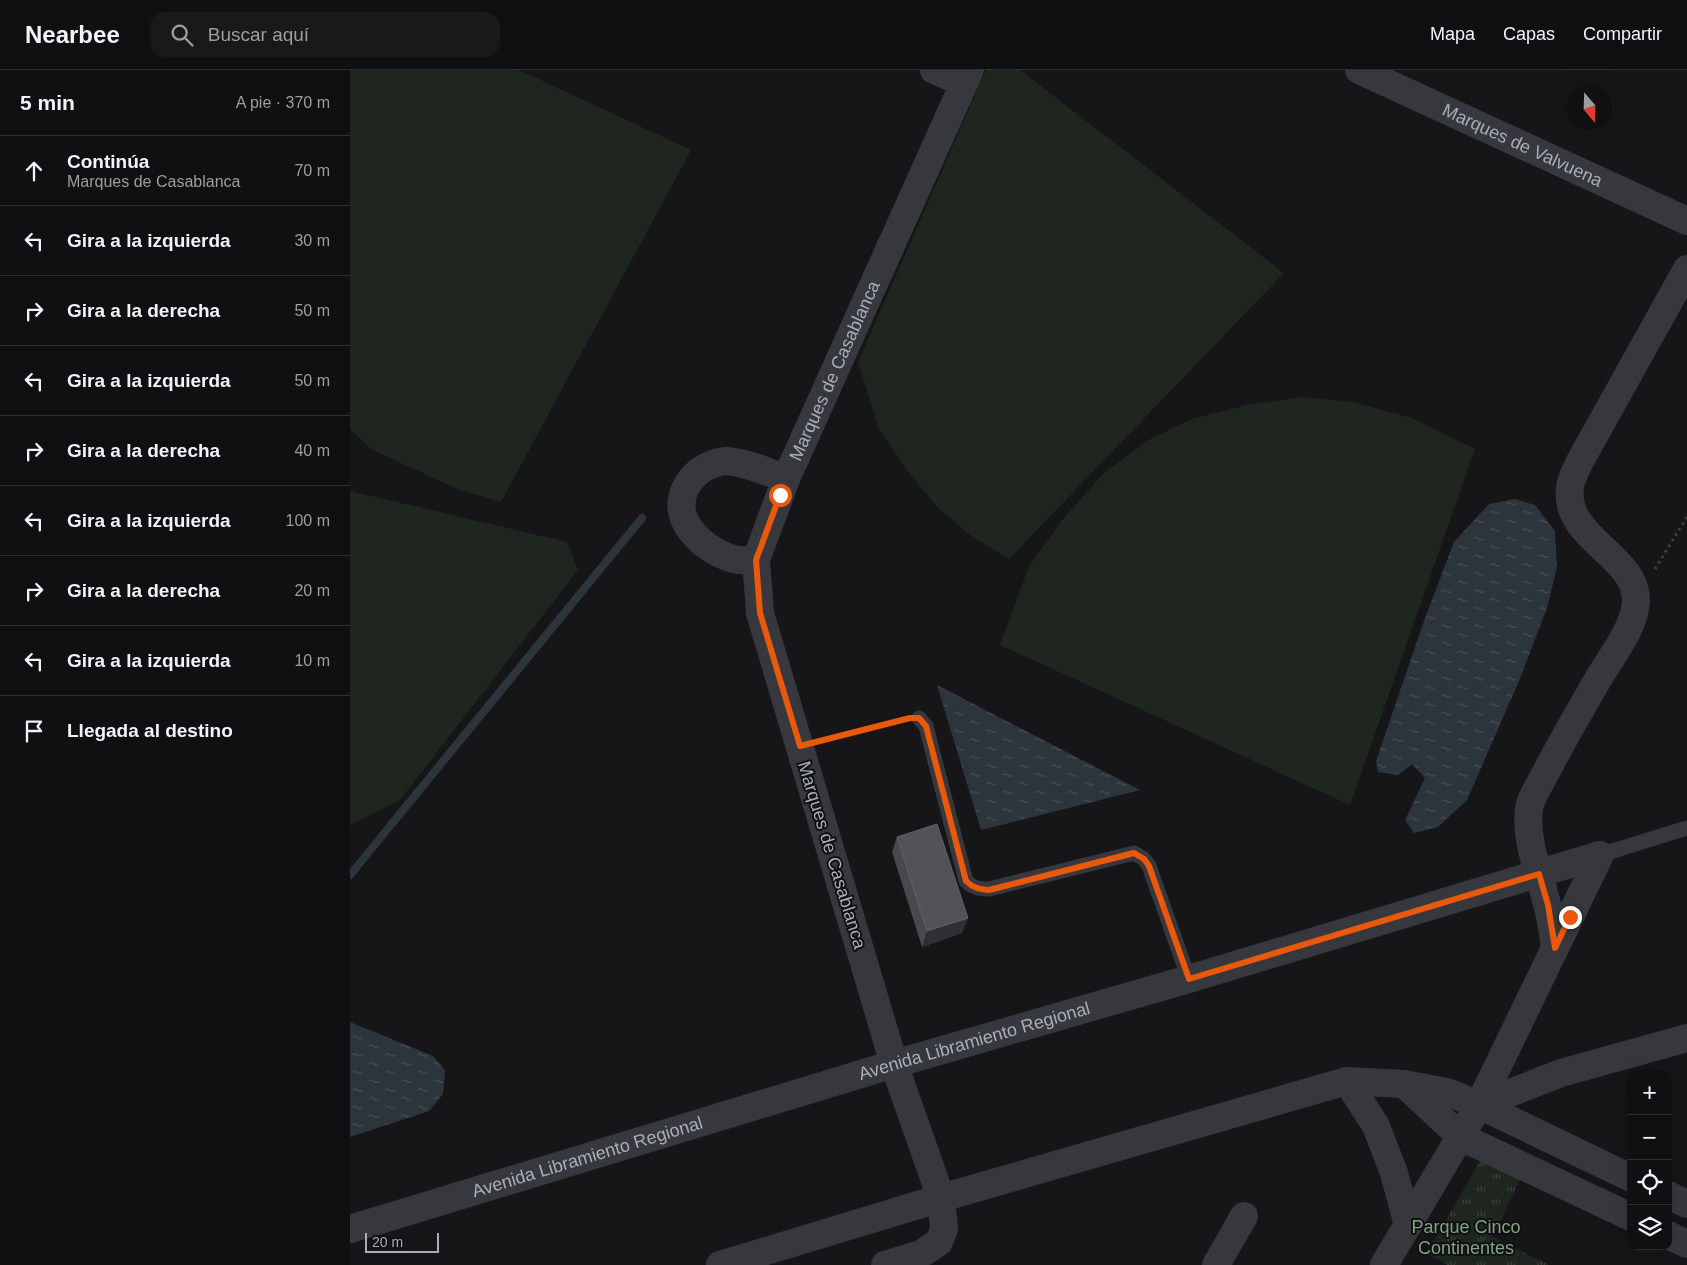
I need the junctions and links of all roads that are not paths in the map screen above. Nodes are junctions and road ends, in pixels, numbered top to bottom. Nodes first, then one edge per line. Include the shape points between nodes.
1 (934, 70) edge
2 (1359, 70) edge
3 (967, 76) edge
4 (1687, 221) edge
5 (1687, 269) edge
6 (786, 479) junction
7 (756, 560) junction
8 (919, 718) road end
9 (1687, 828) edge
10 (1600, 855) junction
11 (1539, 874) junction
12 (1555, 948) junction
13 (1189, 979) junction
14 (1687, 1038) edge
15 (894, 1064) junction
16 (1347, 1081) junction
17 (1404, 1084) junction
18 (1479, 1105) junction
19 (1461, 1136) junction
20 (1627, 1176) edge
21 (1672, 1197) edge
22 (941, 1198) junction
23 (1687, 1204) edge
24 (1627, 1215) edge
25 (1244, 1216) dead end
26 (1408, 1225) junction
27 (350, 1229) edge
28 (1672, 1237) edge
29 (1687, 1244) edge
30 (720, 1265) edge
31 (885, 1265) edge
32 (1216, 1265) edge
33 (1384, 1265) edge

1 - 3 street
2 - 4 street, Marques de Valvuena
3 - 6 street, Marques de Casablanca
5 - 11 street via 1579,462 1570,487 1570,504 1576,519 1590,537 1618,562 1632,582 1636,599 1633,619 1529,805 1528,828
6 - 7 street, Marques de Casablanca
6 - 7 street via 752,466 727,461 700,470 684,493 682,508 693,534 735,560
7 - 15 street, Marques de Casablanca via 760,613
8 - 13 lane via 926,726 966,881 971,886 989,890 1134,853 1149,866
9 - 10 lane
10 - 11 street, Avenida Libramiento Regional
10 - 12 street
11 - 12 street
11 - 13 street, Avenida Libramiento Regional
12 - 18 street
13 - 15 street, Avenida Libramiento Regional
14 - 18 street via 1561,1073
15 - 22 street, Marques de Casablanca
15 - 27 street, Avenida Libramiento Regional
16 - 17 street
16 - 22 street
16 - 26 street via 1376,1126 1394,1173
17 - 18 street via 1447,1092
17 - 19 street
18 - 19 street
18 - 20 street
19 - 24 street
19 - 26 street
21 - 23 street
22 - 30 street
22 - 31 street, Marques de Casablanca via 944,1229 939,1242 921,1254
25 - 32 street
26 - 33 street
28 - 29 street

